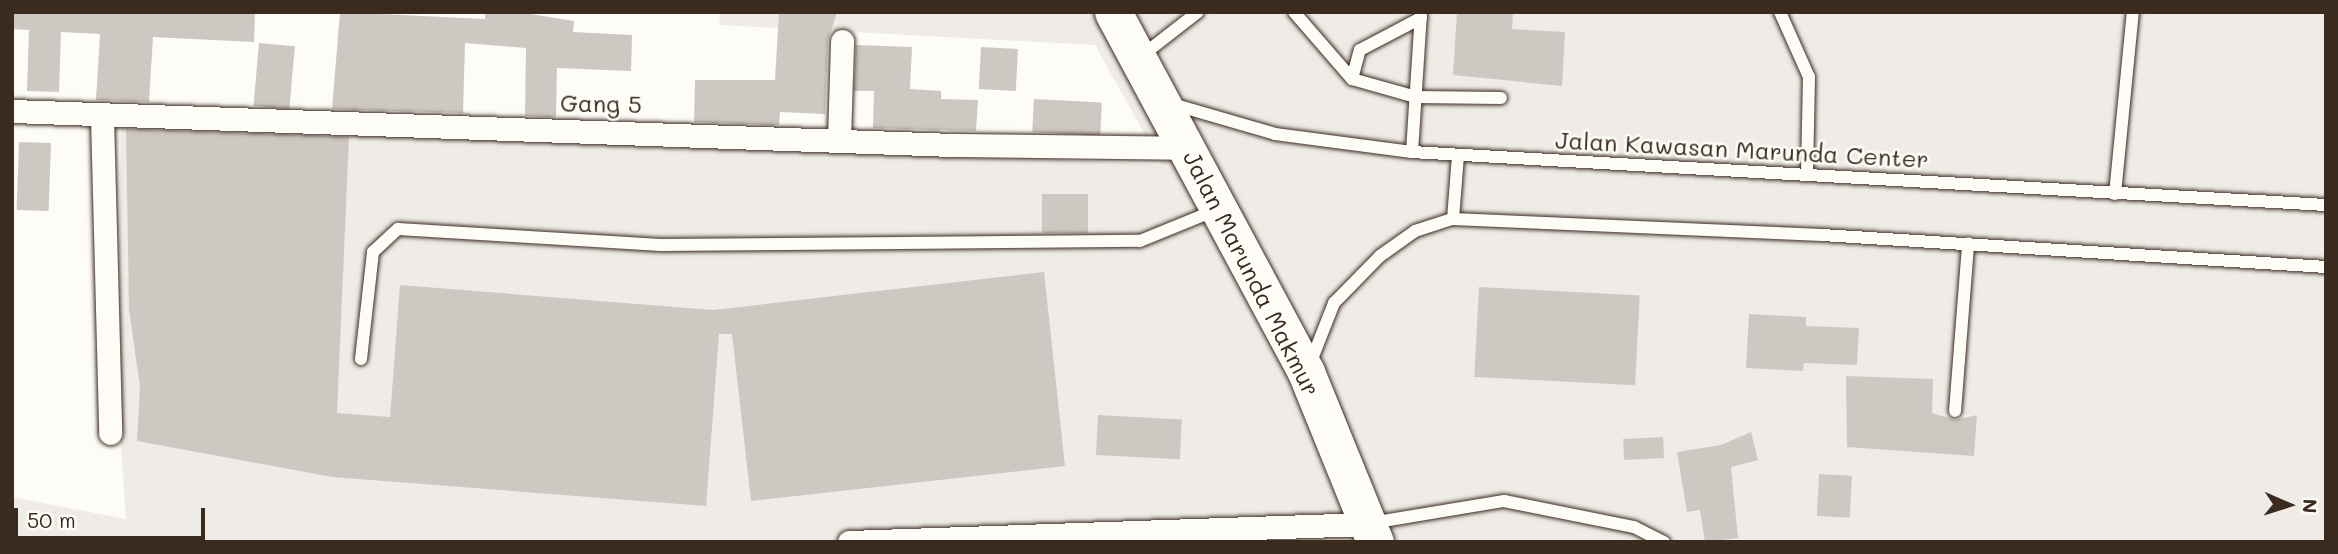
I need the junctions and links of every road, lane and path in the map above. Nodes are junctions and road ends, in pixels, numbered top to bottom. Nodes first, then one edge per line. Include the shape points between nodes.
1 (1114, 12) edge
2 (1198, 12) edge
3 (1294, 12) edge
4 (1780, 12) edge
5 (2133, 12) edge
6 (1421, 15) edge
7 (842, 41) dead end
8 (1140, 57) junction
9 (1352, 79) junction
10 (1416, 97) junction
11 (1501, 98) dead end
12 (1161, 101) junction
13 (12, 111) edge
14 (103, 117) junction
15 (839, 139) junction
16 (1188, 148) junction
17 (1412, 152) junction
18 (1458, 155) junction
19 (1807, 174) junction
20 (2115, 194) junction
21 (2326, 205) edge
22 (1220, 208) junction
23 (1453, 219) junction
24 (1968, 244) junction
25 (2326, 267) edge
26 (361, 359) dead end
27 (1306, 372) junction
28 (1955, 411) dead end
29 (110, 433) dead end
30 (1371, 533) edge
31 (849, 542) edge
32 (1664, 542) edge

1 - 8 main road, Jalan Marunda Makmur
2 - 8 lane
3 - 9 lane
4 - 19 lane via 1810,77
5 - 20 lane
6 - 9 lane via 1362,47
6 - 10 lane
7 - 15 street
8 - 12 main road, Jalan Marunda Makmur
9 - 10 lane
10 - 11 lane
10 - 17 lane
12 - 16 main road, Jalan Marunda Makmur
12 - 17 lane, Jalan Kawasan Marunda Center via 1275,134
13 - 14 street, Gang 5
14 - 15 street, Gang 5
14 - 29 street
15 - 16 street, Gang 5
16 - 22 main road, Jalan Marunda Makmur
17 - 18 lane, Jalan Kawasan Marunda Center
18 - 19 lane, Jalan Kawasan Marunda Center
18 - 23 lane
19 - 20 lane, Jalan Kawasan Marunda Center
20 - 21 lane, Jalan Kawasan Marunda Center
22 - 26 lane via 1140,241 661,245 398,229 373,252
22 - 27 main road, Jalan Marunda Makmur
23 - 24 lane
23 - 27 lane via 1415,231 1334,303
24 - 25 lane
24 - 28 lane
27 - 30 main road, Jalan Marunda Makmur
30 - 31 street
30 - 32 lane via 1504,501 1634,527

